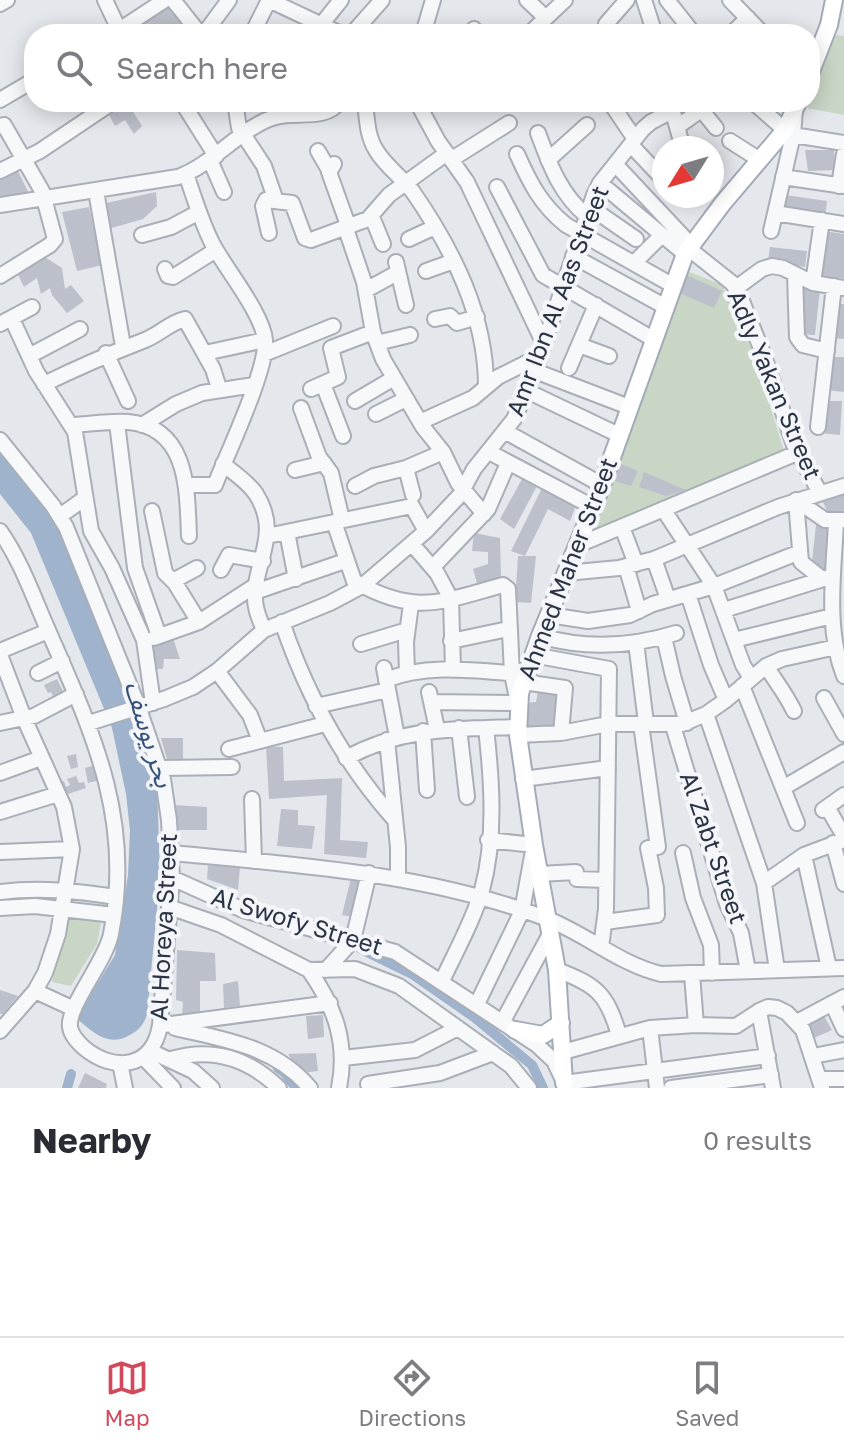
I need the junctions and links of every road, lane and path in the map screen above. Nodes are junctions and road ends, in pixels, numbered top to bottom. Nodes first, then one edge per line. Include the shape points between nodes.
1 (7, 0) edge
2 (105, 0) edge
3 (165, 0) edge
4 (173, 0) edge
5 (229, 0) edge
6 (269, 0) edge
7 (341, 0) edge
8 (382, 0) edge
9 (433, 0) edge
10 (527, 0) edge
11 (627, 0) edge
12 (644, 0) edge
13 (667, 0) edge
14 (730, 0) edge
15 (834, 0) edge
16 (561, 1) edge
17 (0, 4) edge
18 (298, 6) edge
19 (546, 18) junction
20 (748, 18) junction
21 (114, 24) edge
22 (131, 24) edge
23 (193, 24) edge
24 (210, 24) edge
25 (257, 24) edge
26 (318, 24) edge
27 (327, 24) edge
28 (361, 24) edge
29 (426, 24) edge
30 (540, 24) edge
31 (606, 24) dead end
32 (652, 24) edge
33 (686, 24) edge
34 (742, 24) edge
35 (754, 24) edge
36 (820, 48) edge
37 (24, 86) edge
38 (0, 100) edge
39 (98, 112) edge
40 (188, 112) edge
41 (237, 112) edge
42 (280, 112) edge
43 (365, 112) edge
44 (423, 112) edge
45 (616, 112) edge
46 (664, 112) edge
47 (672, 112) edge
48 (693, 112) edge
49 (704, 112) edge
50 (765, 112) edge
51 (792, 112) edge
52 (509, 123) dead end
53 (587, 125) dead end
54 (0, 126) edge
55 (677, 127) junction
56 (716, 128) dead end
57 (789, 132) junction
58 (538, 133) dead end
59 (244, 136) junction
60 (680, 136) edge
61 (730, 141) dead end
62 (633, 142) junction
63 (844, 143) edge
64 (318, 151) dead end
65 (517, 154) dead end
66 (844, 154) edge
67 (449, 156) junction
68 (213, 158) junction
69 (25, 159) junction
70 (548, 160) junction
71 (760, 160) junction
72 (615, 164) junction
73 (652, 165) edge
74 (0, 171) edge
75 (186, 174) junction
76 (783, 177) junction
77 (405, 183) junction
78 (600, 183) junction
79 (842, 186) edge
80 (497, 187) dead end
81 (96, 191) junction
82 (224, 192) dead end
83 (724, 192) edge
84 (44, 200) junction
85 (276, 201) junction
86 (0, 205) edge
87 (712, 208) edge
88 (588, 211) junction
89 (199, 212) junction
90 (775, 213) junction
91 (372, 217) junction
92 (822, 220) junction
93 (844, 224) edge
94 (435, 227) junction
95 (347, 228) junction
96 (771, 231) dead end
97 (269, 233) dead end
98 (581, 233) junction
99 (142, 235) dead end
100 (662, 235) junction
101 (409, 239) dead end
102 (636, 239) dead end
103 (383, 244) dead end
104 (688, 249) junction
105 (216, 250) junction
106 (573, 256) junction
107 (454, 261) junction
108 (634, 263) junction
109 (165, 269) dead end
110 (426, 271) dead end
111 (795, 275) junction
112 (0, 276) edge
113 (813, 283) junction
114 (672, 285) junction
115 (563, 286) junction
116 (839, 287) edge
117 (736, 288) junction
118 (366, 290) junction
119 (406, 305) dead end
120 (596, 305) junction
121 (664, 306) junction
122 (32, 307) dead end
123 (435, 319) dead end
124 (6, 322) edge
125 (482, 322) junction
126 (333, 326) dead end
127 (80, 329) dead end
128 (410, 335) dead end
129 (375, 338) junction
130 (653, 339) junction
131 (579, 345) junction
132 (123, 346) junction
133 (265, 347) junction
134 (542, 350) junction
135 (827, 350) junction
136 (844, 351) edge
137 (106, 353) junction
138 (205, 353) junction
139 (29, 356) junction
140 (609, 356) dead end
141 (569, 368) dead end
142 (535, 371) junction
143 (394, 378) junction
144 (44, 384) junction
145 (254, 385) junction
146 (486, 387) junction
147 (219, 388) junction
148 (527, 391) junction
149 (406, 399) junction
150 (128, 401) dead end
151 (355, 401) dead end
152 (629, 407) junction
153 (301, 408) dead end
154 (376, 414) dead end
155 (420, 422) junction
156 (117, 423) junction
157 (72, 425) junction
158 (142, 425) junction
159 (818, 427) dead end
160 (0, 428) edge
161 (506, 432) junction
162 (619, 435) junction
163 (343, 436) dead end
164 (5, 446) edge
165 (443, 452) junction
166 (489, 452) junction
167 (797, 453) junction
168 (324, 463) junction
169 (508, 463) junction
170 (223, 464) junction
171 (406, 468) junction
172 (295, 470) dead end
173 (843, 481) edge
174 (187, 485) junction
175 (602, 485) junction
176 (355, 486) dead end
177 (464, 491) junction
178 (820, 493) junction
179 (413, 495) dead end
180 (85, 498) junction
181 (796, 500) junction
182 (593, 507) junction
183 (663, 509) junction
184 (152, 511) dead end
185 (484, 514) junction
186 (60, 516) junction
187 (840, 520) edge
188 (338, 521) junction
189 (622, 527) junction
190 (0, 531) edge
191 (426, 531) junction
192 (287, 532) junction
193 (189, 536) dead end
194 (267, 536) junction
195 (412, 544) junction
196 (578, 545) junction
197 (688, 546) junction
198 (800, 552) junction
199 (654, 559) junction
200 (263, 561) junction
201 (345, 561) junction
202 (193, 565) dead end
203 (631, 565) junction
204 (433, 567) junction
205 (221, 570) dead end
206 (566, 573) junction
207 (169, 576) junction
208 (137, 577) junction
209 (827, 577) junction
210 (296, 579) junction
211 (362, 586) junction
212 (714, 586) junction
213 (255, 588) junction
214 (688, 594) junction
215 (451, 599) junction
216 (668, 599) junction
217 (411, 604) junction
218 (724, 610) junction
219 (639, 611) junction
220 (549, 615) junction
221 (199, 622) junction
222 (282, 622) junction
223 (836, 622) edge
224 (508, 629) junction
225 (264, 630) junction
226 (407, 630) junction
227 (48, 631) junction
228 (159, 636) junction
229 (540, 636) junction
230 (144, 640) junction
231 (734, 640) junction
232 (451, 641) junction
233 (636, 642) junction
234 (361, 644) dead end
235 (836, 647) junction
236 (0, 653) edge
237 (533, 655) junction
238 (62, 661) junction
239 (766, 666) junction
240 (453, 670) junction
241 (217, 671) junction
242 (38, 673) dead end
243 (407, 673) junction
244 (844, 676) edge
245 (520, 677) junction
246 (386, 679) junction
247 (746, 682) junction
248 (76, 694) junction
249 (824, 698) dead end
250 (726, 700) junction
251 (153, 703) junction
252 (518, 703) junction
253 (316, 706) junction
254 (135, 708) junction
255 (794, 711) dead end
256 (706, 714) junction
257 (24, 718) junction
258 (93, 721) junction
259 (0, 723) edge
260 (325, 724) junction
261 (608, 724) junction
262 (644, 724) junction
263 (680, 724) junction
264 (459, 728) junction
265 (486, 728) junction
266 (430, 730) junction
267 (518, 731) junction
268 (561, 733) junction
269 (844, 734) edge
270 (392, 738) junction
271 (260, 741) junction
272 (229, 749) dead end
273 (844, 752) edge
274 (41, 758) junction
275 (346, 758) junction
276 (232, 767) dead end
277 (161, 768) junction
278 (608, 768) junction
279 (0, 773) edge
280 (523, 779) junction
281 (783, 788) junction
282 (427, 790) dead end
283 (58, 794) junction
284 (844, 795) edge
285 (467, 797) dead end
286 (252, 799) dead end
287 (0, 812) edge
288 (393, 818) junction
289 (797, 823) dead end
290 (488, 840) junction
291 (840, 840) edge
292 (534, 845) junction
293 (72, 849) junction
294 (0, 852) edge
295 (172, 853) junction
296 (683, 853) dead end
297 (804, 855) junction
298 (254, 861) junction
299 (369, 873) junction
300 (539, 874) junction
301 (172, 878) junction
302 (398, 879) junction
303 (606, 880) junction
304 (764, 883) junction
305 (844, 884) edge
306 (66, 890) junction
307 (0, 892) edge
308 (116, 897) junction
309 (479, 898) junction
310 (169, 907) junction
311 (0, 908) edge
312 (64, 909) junction
313 (522, 911) junction
314 (114, 915) junction
315 (605, 922) junction
316 (548, 926) junction
317 (353, 940) junction
318 (601, 947) junction
319 (836, 968) edge
320 (309, 970) junction
321 (326, 970) junction
322 (557, 970) junction
323 (777, 970) junction
324 (748, 971) junction
325 (712, 973) junction
326 (692, 974) junction
327 (442, 981) junction
328 (35, 991) junction
329 (838, 1000) edge
330 (330, 1003) junction
331 (477, 1004) junction
332 (74, 1009) junction
333 (759, 1011) junction
334 (797, 1022) junction
335 (561, 1023) junction
336 (2, 1025) edge
337 (162, 1025) junction
338 (509, 1025) junction
339 (696, 1025) junction
340 (458, 1028) junction
341 (650, 1028) junction
342 (844, 1029) edge
343 (198, 1033) junction
344 (619, 1035) junction
345 (844, 1050) edge
346 (563, 1052) junction
347 (195, 1053) junction
348 (493, 1053) junction
349 (768, 1056) junction
350 (813, 1056) junction
351 (137, 1058) junction
352 (343, 1058) junction
353 (171, 1059) junction
354 (655, 1071) junction
355 (844, 1079) edge
356 (772, 1081) edge
357 (820, 1083) edge
358 (368, 1084) dead end
359 (564, 1085) edge
360 (125, 1088) edge
361 (156, 1088) edge
362 (173, 1088) edge
363 (212, 1088) edge
364 (279, 1088) edge
365 (310, 1088) edge
366 (339, 1088) edge
367 (529, 1088) edge
368 (657, 1088) edge
369 (671, 1088) edge

1 - 17 street
2 - 21 street
3 - 22 street
4 - 23 street
5 - 24 street
6 - 18 street
6 - 25 street
7 - 27 street
8 - 28 street
9 - 29 street
10 - 19 street
11 - 31 street
12 - 32 street
13 - 33 street
14 - 20 street
15 - 36 main road
16 - 19 street
18 - 26 street
19 - 30 street
20 - 34 street
20 - 35 street
37 - 38 street
39 - 69 street
40 - 68 street
41 - 59 street
42 - 59 street
43 - 77 street via 364,137
44 - 67 street
45 - 62 street
46 - 62 street, Amr Ibn Al Aas Street
47 - 55 street
48 - 55 street
49 - 56 street
50 - 57 street
51 - 57 main road, Ahmed Maher Street
52 - 67 street
53 - 70 street
54 - 69 street
55 - 60 street
57 - 63 street
57 - 71 main road, Ahmed Maher Street
57 - 76 street
58 - 70 street
59 - 68 street
59 - 85 street via 264,166
61 - 71 street
62 - 72 street, Amr Ibn Al Aas Street
62 - 73 street
64 - 95 street via 334,174
65 - 98 street via 542,203
66 - 79 street
67 - 77 street
67 - 134 street via 467,182
68 - 75 street
68 - 82 street
69 - 74 street
69 - 84 street
70 - 88 street via 565,195
71 - 83 main road, Ahmed Maher Street
72 - 78 street, Amr Ibn Al Aas Street
72 - 104 street
75 - 81 street
75 - 89 street
76 - 79 street
76 - 90 street
77 - 91 street
77 - 94 street
78 - 88 street, Amr Ibn Al Aas Street
78 - 100 street
80 - 115 street via 540,272
81 - 84 street
81 - 132 street
84 - 86 street
84 - 112 street via 54,242
85 - 95 street via 293,205 308,241
85 - 97 street via 263,204
87 - 104 main road, Ahmed Maher Street
88 - 98 street, Amr Ibn Al Aas Street
88 - 102 street
89 - 99 street
89 - 105 street
90 - 92 street
90 - 96 street
91 - 95 street
91 - 103 street
92 - 93 street
92 - 113 street
94 - 101 street
94 - 107 street
95 - 118 street
98 - 106 street, Amr Ibn Al Aas Street
98 - 108 street
100 - 104 street
100 - 108 street
104 - 114 main road, Ahmed Maher Street
104 - 117 street, Adly Yakan Street
105 - 109 street via 173,277
105 - 133 street via 257,317
106 - 115 street, Amr Ibn Al Aas Street
106 - 121 street
107 - 110 street
107 - 125 street
108 - 114 street
111 - 113 street
111 - 117 street via 767,267
111 - 135 street via 797,337 808,347
113 - 116 street
114 - 121 main road, Ahmed Maher Street
115 - 120 street
115 - 134 street, Amr Ibn Al Aas Street
116 - 135 street
117 - 167 street, Adly Yakan Street
118 - 119 street via 396,267
118 - 129 street
120 - 130 street
120 - 131 street
121 - 130 main road, Ahmed Maher Street
122 - 124 street
123 - 125 street
124 - 139 street
125 - 146 street via 490,342
126 - 133 street
127 - 139 street
128 - 129 street
129 - 143 street
129 - 163 street via 331,348 338,376 317,387
130 - 152 main road, Ahmed Maher Street
131 - 140 street
131 - 141 street
132 - 137 street
132 - 138 street via 185,319
133 - 138 street
133 - 145 street
134 - 142 street, Amr Ibn Al Aas Street
134 - 146 street
135 - 136 street
135 - 159 street
137 - 144 street
137 - 150 street
138 - 147 street
139 - 144 street
142 - 148 street, Amr Ibn Al Aas Street
142 - 152 street
143 - 149 street
143 - 151 street
144 - 157 street
145 - 147 street
145 - 170 street
146 - 155 street
147 - 158 street
148 - 161 street, Amr Ibn Al Aas Street
148 - 162 street
149 - 154 street
149 - 155 street
152 - 162 main road, Ahmed Maher Street
153 - 168 street
155 - 165 street
156 - 157 street
156 - 158 street
156 - 208 street
157 - 180 street
158 - 174 street via 174,450
160 - 164 street, Al Horeya Street
161 - 166 street, Amr Ibn Al Aas Street
161 - 175 street
162 - 175 main road, Ahmed Maher Street
164 - 186 street, Al Horeya Street
165 - 171 street
165 - 177 street
166 - 169 street
166 - 177 street, Amr Ibn Al Aas Street
167 - 178 street, Adly Yakan Street
167 - 183 street
168 - 172 street
168 - 188 street via 331,473
169 - 182 street
169 - 185 street
170 - 174 street via 214,485
170 - 194 street via 258,497
171 - 176 street
171 - 179 street
173 - 178 street
174 - 193 street
175 - 182 main road, Ahmed Maher Street
177 - 185 street
177 - 191 street, Amr Ibn Al Aas Street
178 - 181 street
180 - 186 street
180 - 230 street via 95,540
181 - 187 street via 819,518
181 - 197 street
181 - 198 street
182 - 196 main road, Ahmed Maher Street
183 - 189 street
183 - 197 street
184 - 207 street
185 - 204 street
186 - 254 street, Al Horeya Street
187 - 209 street
188 - 191 street via 412,506
188 - 192 street
188 - 201 street
189 - 196 street
189 - 203 street
190 - 227 street
191 - 195 street, Amr Ibn Al Aas Street
192 - 194 street
192 - 210 street
194 - 200 street
195 - 204 street
195 - 211 street, Amr Ibn Al Aas Street
196 - 206 main road, Ahmed Maher Street
197 - 199 street
197 - 212 street
198 - 209 street via 802,564
198 - 212 street
199 - 203 street
199 - 216 street
200 - 205 street via 229,555
200 - 213 street
201 - 210 street
201 - 211 street
202 - 207 street
203 - 206 street
203 - 219 street
204 - 215 street
206 - 220 main road, Ahmed Maher Street
207 - 208 street
207 - 221 street
208 - 228 street
209 - 218 street
209 - 223 street
210 - 213 street
211 - 217 street
211 - 222 street, Amr Ibn Al Aas Street
212 - 214 street
212 - 218 street
213 - 221 street
213 - 225 street
214 - 216 street
214 - 250 street
215 - 217 street
215 - 224 street via 503,585 508,591
215 - 232 street
216 - 219 street
217 - 226 street
218 - 231 street
219 - 220 street via 588,621
220 - 229 main road, Ahmed Maher Street
221 - 228 street
222 - 225 street, Amr Ibn Al Aas Street
222 - 253 street
223 - 231 street
223 - 235 street
224 - 232 street
224 - 245 street
225 - 241 street, Amr Ibn Al Aas Street
226 - 234 street
226 - 243 street
227 - 236 street
227 - 238 street
228 - 230 street
229 - 233 street via 584,646
229 - 237 main road, Ahmed Maher Street
230 - 251 street
231 - 247 street
232 - 240 street
233 - 262 street
233 - 263 street, Al Zabt Street via 670,635
235 - 239 street
235 - 244 street
236 - 257 street
237 - 245 main road, Ahmed Maher Street
237 - 261 street via 609,668
238 - 242 street
238 - 248 street
239 - 247 street
239 - 255 street
240 - 243 street
240 - 245 street
241 - 251 street, Amr Ibn Al Aas Street
241 - 271 street via 250,715
243 - 246 street
245 - 252 main road, Ahmed Maher Street
245 - 268 street via 564,687
246 - 253 street
246 - 270 street
247 - 250 street
247 - 281 street
248 - 257 street
248 - 258 street
249 - 269 street
250 - 256 street
251 - 254 street, Amr Ibn Al Aas Street
252 - 266 street via 431,697
252 - 267 main road, Ahmed Maher Street
253 - 260 street
254 - 258 street, Amr Ibn Al Aas Street
254 - 277 street, Al Horeya Street
256 - 263 street
256 - 304 street
257 - 259 street
257 - 274 street
258 - 308 street via 112,803
260 - 271 street
260 - 275 street
261 - 262 street
261 - 268 street
261 - 278 street
262 - 263 street
262 - 315 street via 658,847 648,848 657,915
263 - 324 street, Al Zabt Street
264 - 265 street
264 - 266 street
264 - 285 street
265 - 267 street
265 - 290 street via 492,789
266 - 270 street
266 - 282 street
267 - 268 street
267 - 280 main road, Ahmed Maher Street
270 - 275 street
270 - 288 street
271 - 272 street
273 - 281 street
274 - 279 street
274 - 283 street
275 - 288 street
276 - 277 street
277 - 295 street, Al Horeya Street
278 - 280 street
278 - 303 street
280 - 292 main road, Ahmed Maher Street
281 - 289 street
283 - 287 street
283 - 293 street
284 - 291 street via 825,809
286 - 298 street
288 - 302 street
290 - 292 street
290 - 309 street
291 - 297 street
291 - 305 street
292 - 300 main road, Ahmed Maher Street
292 - 313 street
293 - 294 street
293 - 306 street
295 - 298 street
295 - 301 street, Al Horeya Street
296 - 325 street via 711,945
297 - 304 street
297 - 319 street
298 - 299 street
299 - 302 street
299 - 317 street
300 - 303 street via 576,872 577,879
300 - 316 main road, Ahmed Maher Street
301 - 310 street, Al Horeya Street
301 - 317 street, Al Swofy Street via 243,910
302 - 309 street
303 - 315 street
304 - 323 street
306 - 307 street
306 - 308 street
306 - 312 street
308 - 314 street
309 - 313 street
309 - 327 street
310 - 320 street via 221,925
310 - 337 street, Al Horeya Street
311 - 312 street
312 - 314 street
312 - 328 street
313 - 316 street
313 - 331 street
314 - 332 street via 108,948
315 - 318 street
316 - 318 street
316 - 322 main road, Ahmed Maher Street
316 - 338 street
317 - 321 street
317 - 327 street, Al Swofy Street via 395,952
318 - 326 street via 648,971
319 - 323 street
320 - 321 street
320 - 330 street
321 - 340 street via 355,969 382,978
322 - 335 main road, Ahmed Maher Street
322 - 344 street via 599,991
323 - 324 street
324 - 325 street
325 - 326 street
326 - 339 street
327 - 331 street, Al Swofy Street
328 - 332 street
328 - 336 street
329 - 334 street
329 - 342 street
330 - 337 street
330 - 352 street
331 - 338 street, Al Swofy Street
332 - 351 street via 70,1029 92,1054 105,1060
333 - 334 street via 777,1008
333 - 339 street via 736,1026
333 - 349 street
334 - 350 street
335 - 338 main road via 543,1035
335 - 346 main road, Ahmed Maher Street
337 - 343 street
337 - 351 street, Al Horeya Street
338 - 359 street, Al Swofy Street via 549,1055
339 - 341 street
340 - 348 street
340 - 352 street via 415,1050
341 - 344 street
341 - 354 street
343 - 347 street
343 - 365 street via 267,1053
344 - 346 street
345 - 350 street
346 - 359 main road, Ahmed Maher Street
347 - 353 street
347 - 364 street via 237,1059
348 - 358 street via 440,1073
348 - 367 street
349 - 354 street
349 - 356 street
350 - 357 street
351 - 353 street
351 - 360 street
351 - 361 street
351 - 362 street
352 - 366 street
353 - 363 street
354 - 359 street
354 - 368 street
355 - 357 street
356 - 369 street

